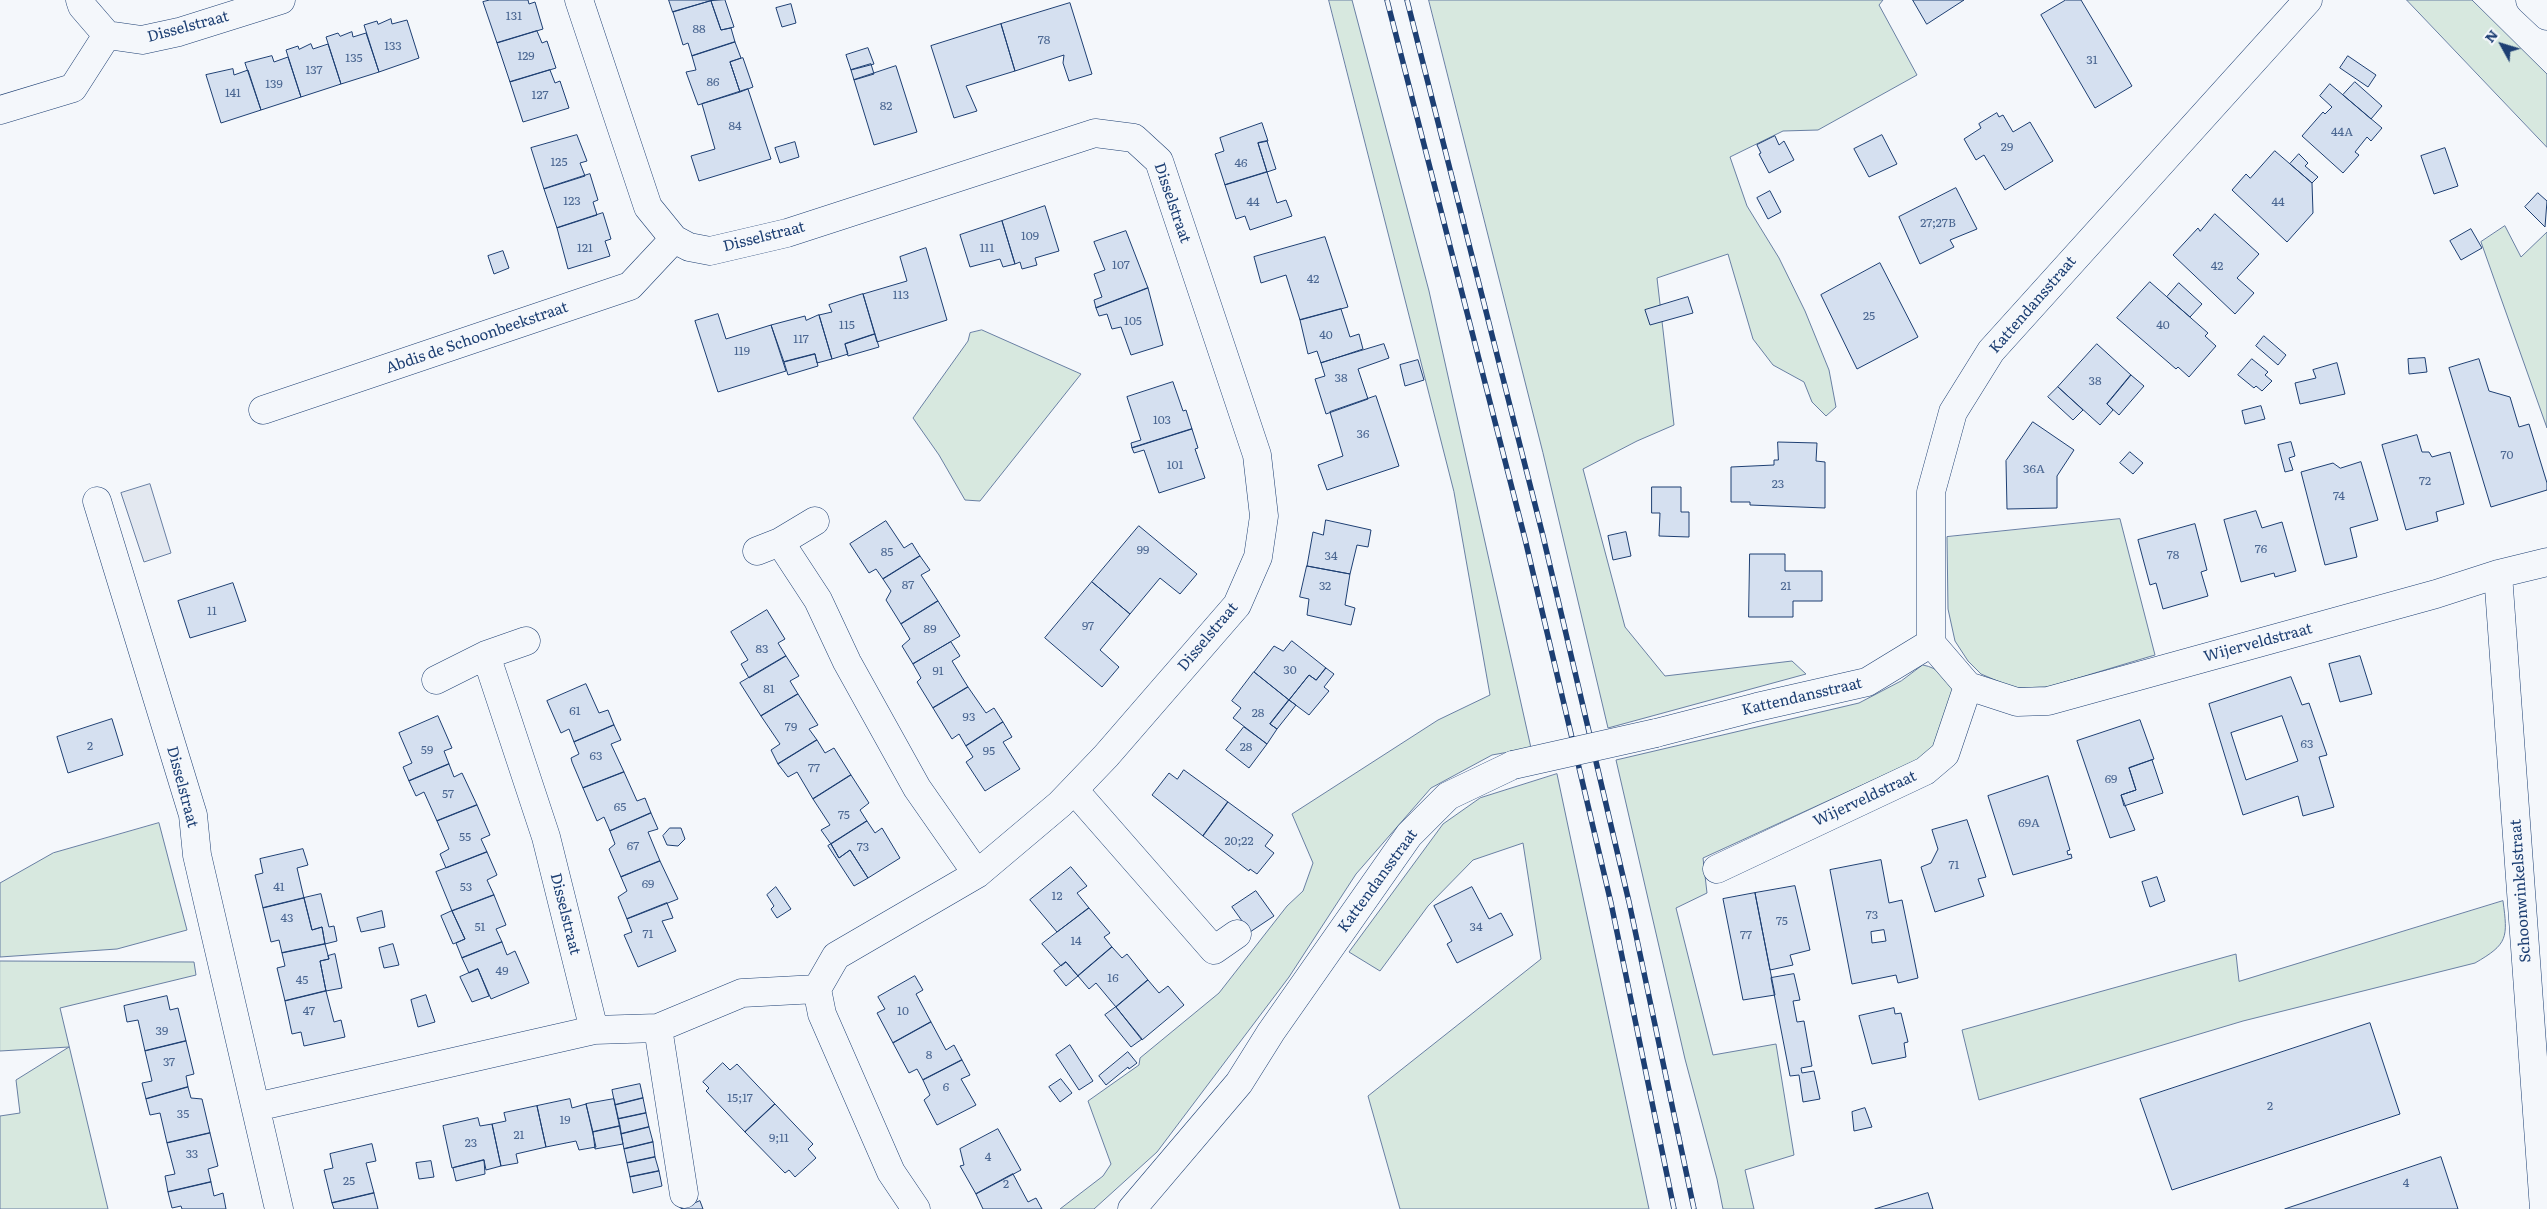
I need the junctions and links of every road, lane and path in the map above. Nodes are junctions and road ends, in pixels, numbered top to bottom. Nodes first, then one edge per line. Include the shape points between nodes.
1 (80, 0) edge
2 (281, 0) edge
3 (579, 0) edge
4 (2308, 0) edge
5 (2530, 0) edge
6 (2547, 16) edge
7 (107, 35) junction
8 (0, 110) edge
9 (674, 239) junction
10 (262, 410) dead end
11 (97, 501) dead end
12 (815, 520) dead end
13 (2547, 562) edge
14 (2498, 574) junction
15 (526, 641) dead end
16 (1931, 643) junction
17 (486, 655) junction
18 (436, 680) dead end
19 (1968, 686) junction
20 (1074, 790) junction
21 (1717, 868) dead end
22 (977, 874) junction
23 (1237, 934) dead end
24 (818, 989) junction
25 (658, 1028) junction
26 (594, 1030) junction
27 (256, 1107) junction
28 (684, 1194) dead end
29 (279, 1209) edge
30 (916, 1209) edge
31 (1132, 1209) edge
32 (2544, 1209) edge

1 - 7 main road
2 - 7 main road, Disselstraat via 179,32 142,40
3 - 9 main road, Disselstraat via 648,207
4 - 16 main road, Kattendansstraat via 1991,350 1953,412 1931,492
5 - 6 main road
7 - 8 main road via 73,88
9 - 10 main road, Abdis de Schoonbeekstraat via 630,286
9 - 20 main road, Disselstraat via 689,247 710,251 787,233 1094,133 1134,138 1159,161 1257,455 1264,516 1258,557 1237,605
11 - 27 main road, Disselstraat via 193,815 196,855
12 - 22 main road via 768,546 818,600 847,662 917,788
13 - 14 main road, Wijerveldstraat
14 - 19 main road, Wijerveldstraat via 2048,701 2017,702
14 - 32 main road, Schoonwinkelstraat
15 - 17 main road
16 - 19 main road
16 - 31 main road, Kattendansstraat, bridge via 1867,682 1513,766 1448,796 1409,835 1239,1083
17 - 18 main road
17 - 26 main road, Disselstraat via 546,837
19 - 21 main road, Wijerveldstraat via 1945,754 1925,771
20 - 22 main road, Disselstraat
20 - 23 main road via 1214,950
22 - 24 main road, Disselstraat via 836,956
24 - 25 main road via 742,992
24 - 30 main road via 822,1014 891,1172
25 - 26 main road
25 - 28 main road
26 - 27 main road
27 - 29 main road, Disselstraat

